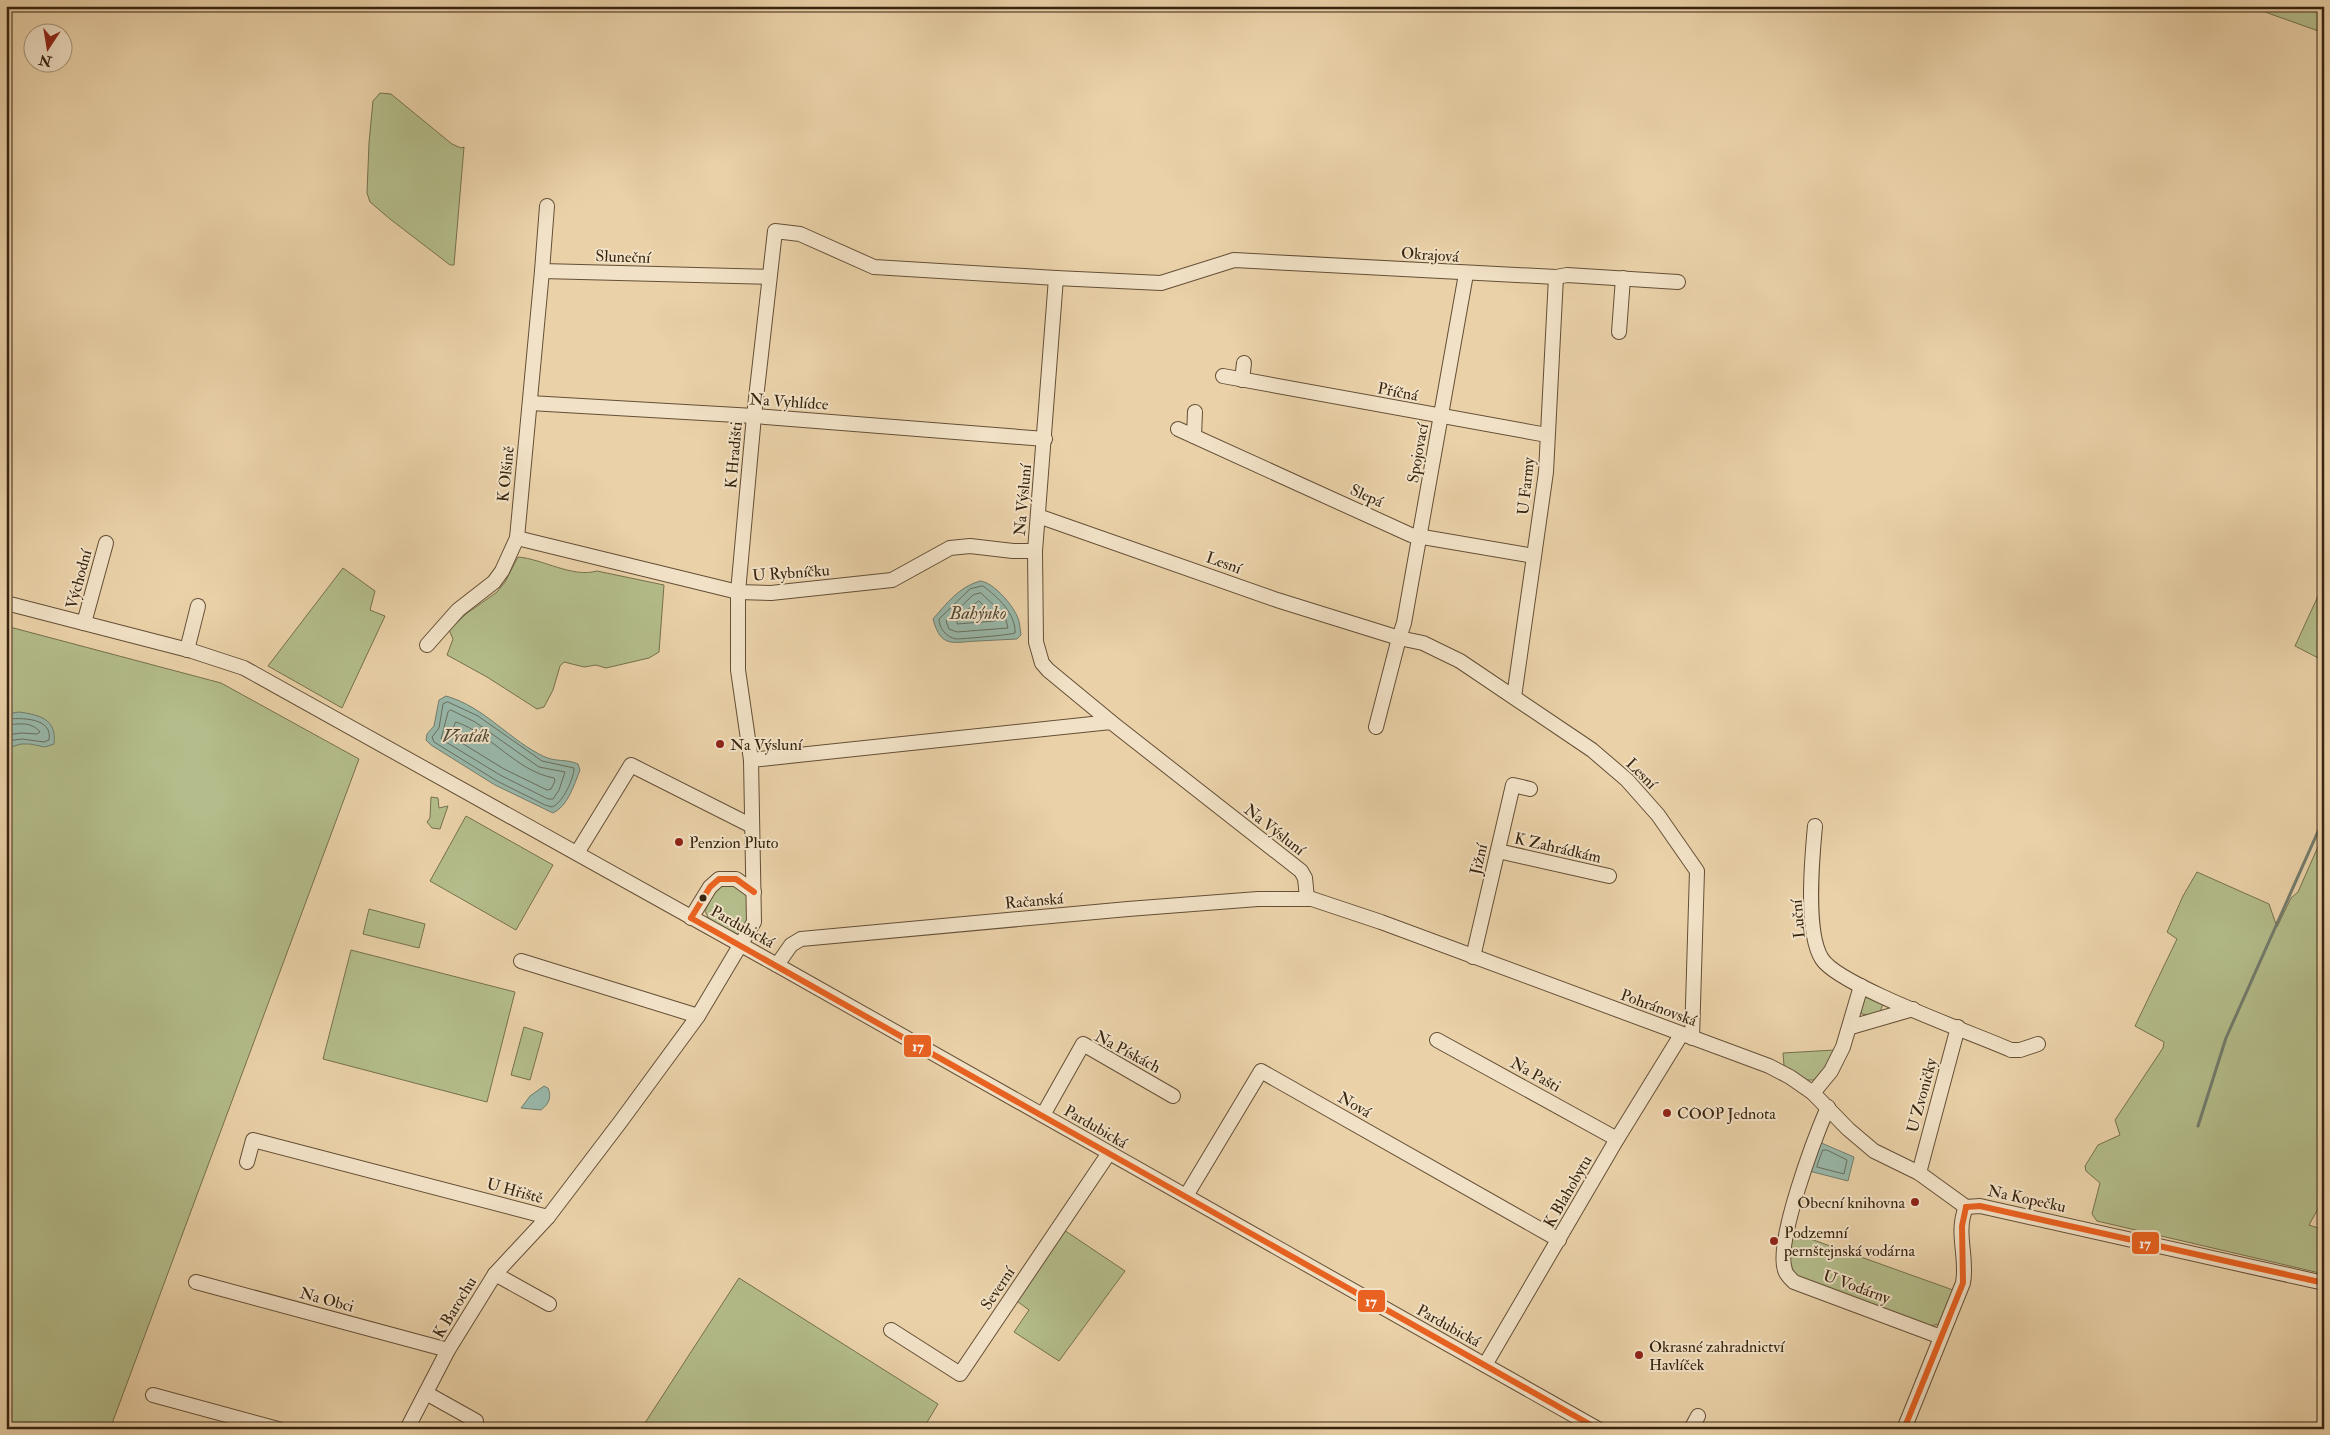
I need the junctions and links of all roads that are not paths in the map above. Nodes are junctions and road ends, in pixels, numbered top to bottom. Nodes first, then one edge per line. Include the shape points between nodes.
1 (547, 206) dead end
2 (542, 271) junction
3 (1466, 274) junction
4 (769, 277) junction
5 (1556, 277) junction
6 (1056, 278) junction
7 (1623, 278) junction
8 (1678, 282) dead end
9 (1619, 332) dead end
10 (1244, 363) dead end
11 (1223, 376) dead end
12 (1242, 380) junction
13 (530, 403) junction
14 (1195, 412) dead end
15 (754, 416) junction
16 (1441, 417) junction
17 (1178, 429) dead end
18 (1547, 435) junction
19 (1194, 436) junction
20 (1045, 439) junction
21 (1038, 516) junction
22 (1420, 536) junction
23 (517, 538) junction
24 (106, 543) dead end
25 (1035, 551) junction
26 (1534, 556) junction
27 (738, 592) junction
28 (6, 603) edge
29 (198, 606) dead end
30 (84, 623) junction
31 (1399, 638) junction
32 (427, 645) dead end
33 (187, 650) junction
34 (1514, 697) junction
35 (1111, 722) junction
36 (1376, 727) dead end
37 (751, 760) junction
38 (1530, 789) dead end
39 (752, 826) junction
40 (1815, 826) dead end
41 (1498, 851) junction
42 (577, 853) junction
43 (1610, 876) dead end
44 (754, 892) junction
45 (1307, 898) junction
46 (691, 918) junction
47 (742, 945) junction
48 (1473, 957) junction
49 (521, 961) dead end
50 (777, 965) junction
51 (1861, 986) junction
52 (1913, 1009) junction
53 (698, 1016) junction
54 (1851, 1026) junction
55 (1958, 1027) junction
56 (1687, 1036) junction
57 (1437, 1040) dead end
58 (2038, 1044) dead end
59 (1813, 1093) junction
60 (1173, 1096) dead end
61 (1828, 1107) junction
62 (1043, 1115) junction
63 (1617, 1138) junction
64 (1109, 1154) junction
65 (247, 1162) dead end
66 (1919, 1173) junction
67 (1186, 1196) junction
68 (1966, 1207) junction
69 (548, 1217) junction
70 (1559, 1240) junction
71 (495, 1274) junction
72 (196, 1282) dead end
73 (2324, 1283) edge
74 (549, 1304) dead end
75 (890, 1330) dead end
76 (1941, 1337) junction
77 (448, 1350) junction
78 (1485, 1365) junction
79 (426, 1393) junction
80 (153, 1395) dead end
81 (1698, 1416) dead end
82 (476, 1421) dead end
83 (278, 1429) edge
84 (408, 1429) edge
85 (1598, 1429) edge
86 (1692, 1429) edge
87 (1904, 1429) edge

1 - 2 street
2 - 4 street, Sluneční
2 - 13 street, K Olšině
3 - 5 street, Okrajová
3 - 6 street, Okrajová via 1234,260 1161,283
3 - 16 street, Spojovací
4 - 6 street, K Hradišti via 775,231 800,234 874,267
4 - 15 street, K Hradišti
5 - 7 street, Okrajová
5 - 18 street, U Farmy
6 - 20 street, Na Výsluní
7 - 8 street, Okrajová
7 - 9 street
10 - 12 street
11 - 12 street, Příčná
12 - 16 street, Příčná
13 - 15 street, Na Vyhlídce
13 - 23 street, K Olšině
14 - 19 street
15 - 20 street, Na Vyhlídce
15 - 27 street, K Hradišti
16 - 18 street, Příčná
16 - 22 street, Spojovací
17 - 19 street, Slepá
18 - 26 street, U Farmy via 1546,472
19 - 22 street, Slepá
20 - 21 street, Na Výsluní
21 - 25 street, Na Výsluní
21 - 31 street, Lesní via 1277,600
22 - 26 street, Slepá
22 - 31 street, Spojovací
23 - 27 street, U Rybníčku
23 - 32 street, K Olšině via 494,582 458,610
24 - 30 street, Východní
25 - 27 street, U Rybníčku via 970,546 950,548 892,580 772,593
25 - 35 street, Na Výsluní via 1036,642 1042,663
26 - 34 street, U Farmy
27 - 37 street via 738,670
28 - 30 street, Pardubická
29 - 33 street
30 - 33 street, Pardubická
31 - 34 street, Lesní via 1423,643 1460,662
31 - 36 street
33 - 42 street, Pardubická via 244,668
34 - 56 street, Lesní via 1592,750 1627,780 1658,815 1696,871
35 - 37 street
35 - 45 street, Na Výsluní via 1301,871 1306,878
37 - 39 street
38 - 41 street, Jižní via 1513,785
39 - 42 street via 631,765
39 - 44 street
40 - 51 street, Luční via 1813,926 1821,958 1827,966
41 - 43 street, K Zahrádkám
41 - 48 street, Jižní
42 - 46 street, Pardubická
44 - 46 street via 736,879 719,879 710,887
44 - 47 street via 756,918
45 - 48 street, Pohránovská via 1340,907
45 - 50 street, Račanská via 1128,909 801,939 791,945
46 - 47 street, Pardubická
47 - 50 street, Pardubická
47 - 53 street, U Hřiště
48 - 56 street, Pohránovská
49 - 53 street
50 - 62 street, Pardubická
51 - 52 street
51 - 54 street
52 - 54 street
52 - 55 street
53 - 69 street, U Hřiště
54 - 59 street via 1838,1059
55 - 58 street via 2011,1050
55 - 66 street, U Zvoničky
56 - 59 street, Pohránovská via 1769,1066
56 - 63 street, K Blahobytu
57 - 63 street, Na Pašti
59 - 61 street, Pohránovská
60 - 62 street, Na Pískách via 1083,1044
61 - 66 street, Pohránovská via 1866,1145
61 - 76 street, U Vodárny via 1791,1213 1783,1257 1785,1271 1794,1282
62 - 64 street, Pardubická
63 - 70 street, K Blahobytu
64 - 67 street, Pardubická
64 - 75 street, Severní via 960,1374
65 - 69 street, U Hřiště via 253,1140
66 - 68 street, Pohránovská
67 - 70 street, Nová via 1261,1071
67 - 78 street, Pardubická
68 - 73 street, Na Kopečku via 1986,1207
68 - 76 street, Na Kopečku via 1960,1229 1965,1273
69 - 71 street, K Barochu
70 - 78 street, K Blahobytu
71 - 74 street
71 - 77 street, K Barochu
72 - 77 street, Na Obci
76 - 87 street, Na Kopečku
77 - 79 street, K Barochu
78 - 85 street, Pardubická
79 - 82 street
79 - 84 street, K Barochu
80 - 83 street
81 - 86 street

